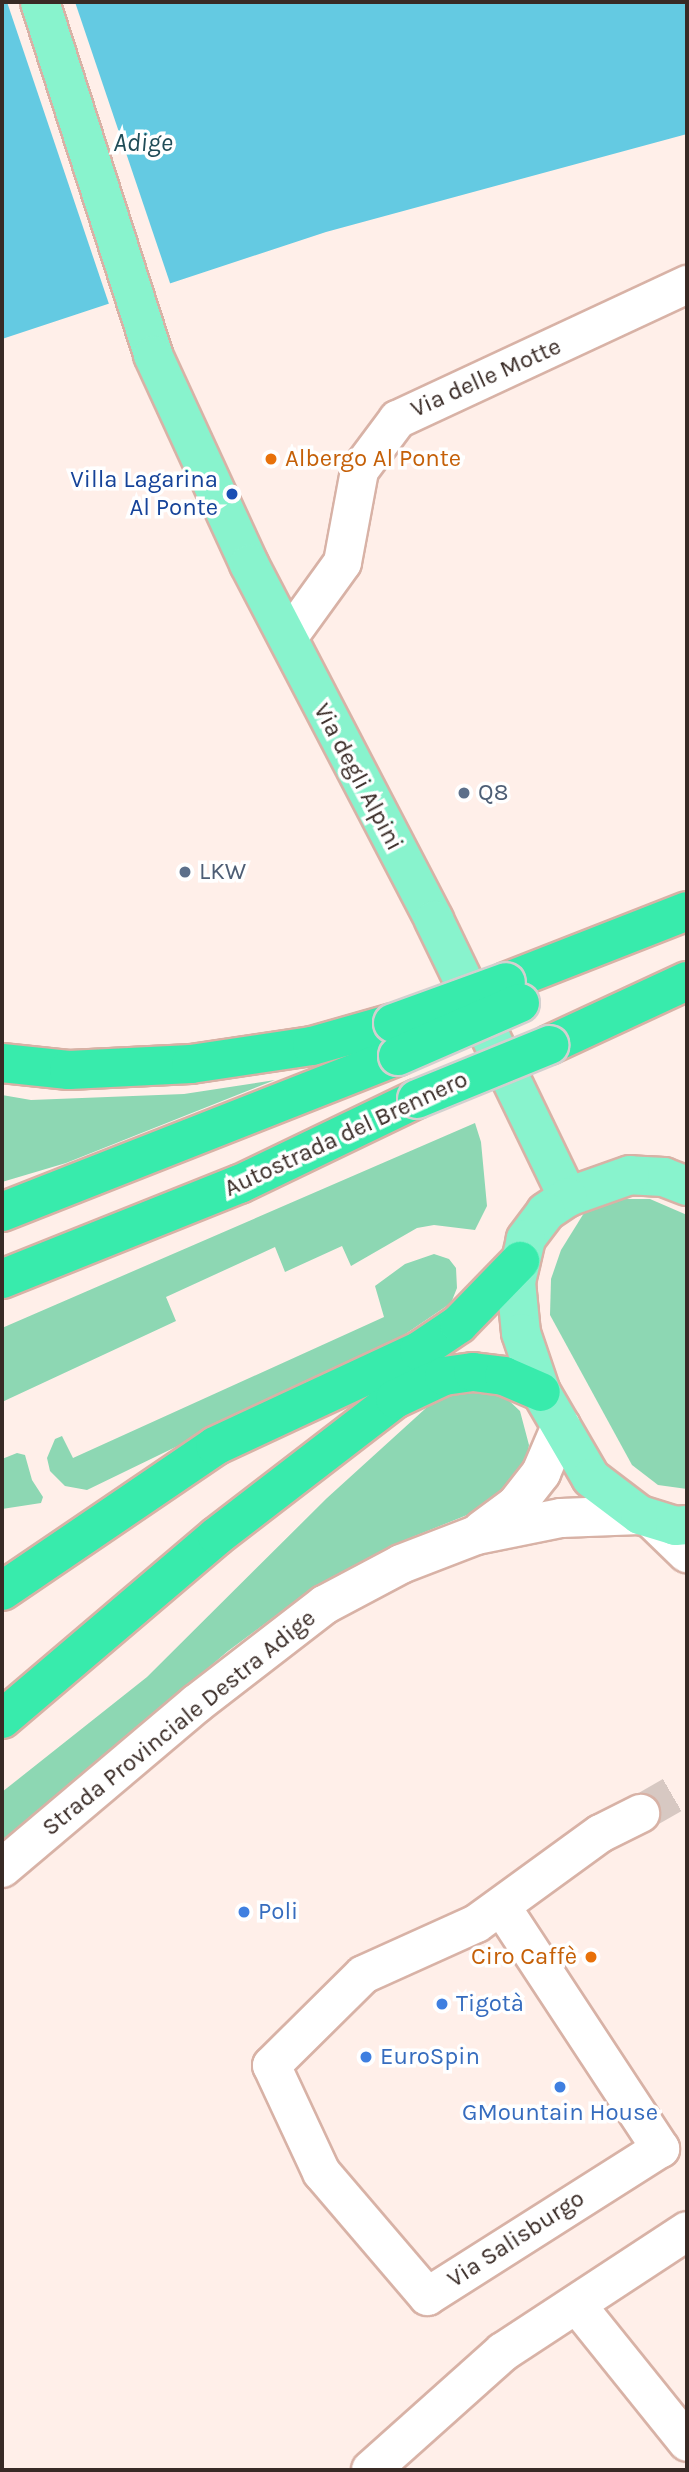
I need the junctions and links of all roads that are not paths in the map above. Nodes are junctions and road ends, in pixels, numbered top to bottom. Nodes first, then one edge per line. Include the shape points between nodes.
1 (40, 2) edge
2 (687, 284) edge
3 (288, 637) junction
4 (687, 911) edge
5 (687, 925) edge
6 (687, 981) edge
7 (513, 993) junction
8 (396, 1040) junction
9 (2, 1063) edge
10 (686, 1183) edge
11 (568, 1197) junction
12 (2, 1212) edge
13 (520, 1261) junction
14 (2, 1279) edge
15 (541, 1392) junction
16 (561, 1426) junction
17 (661, 1521) edge
18 (476, 1535) junction
19 (687, 1553) edge
20 (2, 1591) edge
21 (2, 1719) edge
22 (640, 1813) tunnel mouth
23 (2, 1868) edge
24 (501, 1906) junction
25 (687, 2231) edge
26 (576, 2304) junction
27 (687, 2442) edge
28 (371, 2470) edge

1 - 3 main road, Via degli Alpini via 153,355 249,564
2 - 3 street, Via delle Motte via 397,419 359,470 342,562
3 - 11 main road, Via degli Alpini via 434,920
4 - 7 highway
5 - 7 highway, Autostrada del Brennero
6 - 14 highway, Autostrada del Brennero, bridge via 417,1099 240,1184
7 - 8 highway, Autostrada del Brennero, bridge
8 - 9 highway via 312,1046 191,1064 69,1070
8 - 12 highway, Autostrada del Brennero
10 - 11 main road via 630,1174
11 - 13 main road via 546,1212 532,1230
13 - 15 main road via 516,1282 521,1333
13 - 20 highway via 458,1324 419,1351 215,1446
15 - 16 main road
15 - 21 highway via 504,1376 473,1372 444,1376 395,1399 217,1536
16 - 17 main road via 591,1478
16 - 18 main road, Strada Provinciale Destra Adige via 541,1473 516,1504
17 - 18 main road, Strada Provinciale Destra Adige via 561,1518
17 - 19 main road
18 - 23 main road, Strada Provinciale Destra Adige via 401,1564 324,1605 196,1704
22 - 24 street, Via Salisburgo via 600,1833
24 - 24 street, Via Salisburgo via 476,1923 363,1974 271,2065 321,2172 427,2296 660,2148 541,1960
25 - 26 main road
26 - 27 street
26 - 28 main road via 503,2352

